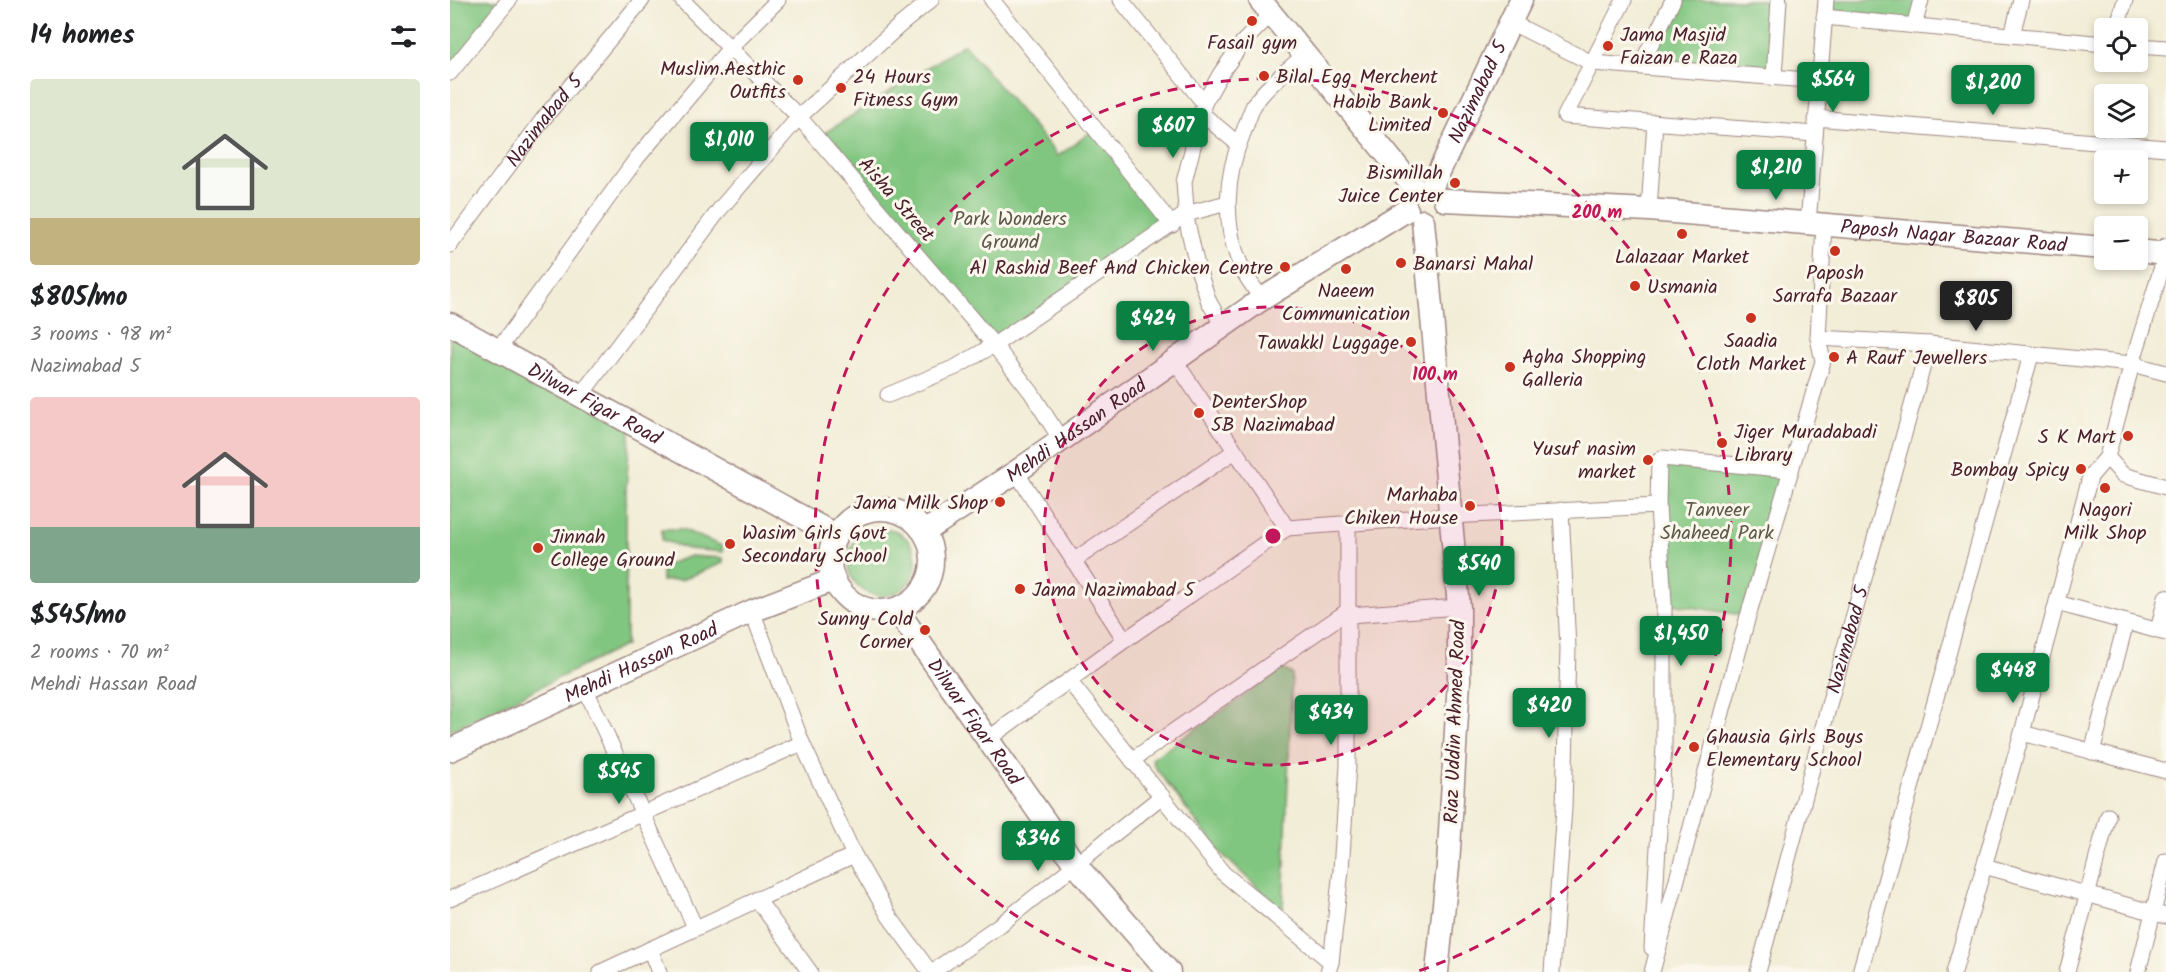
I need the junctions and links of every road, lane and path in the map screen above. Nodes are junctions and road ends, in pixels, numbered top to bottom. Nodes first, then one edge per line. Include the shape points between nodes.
1 (509, 0) edge
2 (642, 0) edge
3 (682, 0) edge
4 (778, 0) edge
5 (931, 0) edge
6 (992, 0) edge
7 (1121, 0) edge
8 (1521, 0) edge
9 (1624, 0) edge
10 (1673, 0) edge
11 (1779, 0) edge
12 (1826, 0) edge
13 (1921, 0) edge
14 (2021, 0) edge
15 (2125, 0) edge
16 (1265, 7) edge
17 (1824, 17) junction
18 (2120, 18) edge
19 (1510, 22) junction
20 (1914, 26) junction
21 (2012, 35) junction
22 (2094, 43) edge
23 (2148, 47) edge
24 (730, 48) junction
25 (2166, 48) edge
26 (1305, 55) junction
27 (1592, 63) junction
28 (1641, 65) junction
29 (450, 73) edge
30 (1774, 77) junction
31 (1820, 81) junction
32 (1203, 108) junction
33 (799, 117) junction
34 (1816, 118) junction
35 (1655, 122) junction
36 (1815, 134) junction
37 (1238, 144) junction
38 (2166, 148) edge
39 (1430, 190) junction
40 (1227, 203) junction
41 (1649, 210) junction
42 (1186, 214) junction
43 (1415, 216) junction
44 (1172, 225) junction
45 (1816, 225) junction
46 (450, 245) edge
47 (2094, 247) edge
48 (2148, 251) edge
49 (2166, 252) edge
50 (1262, 299) junction
51 (450, 324) edge
52 (1223, 326) junction
53 (1818, 338) junction
54 (1929, 344) junction
55 (994, 345) junction
56 (498, 350) junction
57 (2031, 355) junction
58 (1175, 361) junction
59 (2132, 364) junction
60 (2166, 373) edge
61 (581, 395) junction
62 (888, 395) dead end
63 (1061, 440) junction
64 (1236, 451) junction
65 (2107, 457) junction
66 (1791, 470) junction
67 (1016, 472) junction
68 (2166, 487) edge
69 (1658, 506) junction
70 (1561, 510) junction
71 (1450, 516) junction
72 (1348, 524) junction
73 (1287, 528) junction
74 (924, 532) junction
75 (835, 535) junction
76 (1073, 561) junction
77 (833, 580) junction
78 (2166, 597) edge
79 (2057, 603) junction
80 (1459, 607) junction
81 (897, 610) junction
82 (752, 611) junction
83 (1349, 612) junction
84 (2126, 622) junction
85 (2162, 632) edge
86 (1125, 640) junction
87 (1069, 681) junction
88 (585, 688) junction
89 (2022, 733) junction
90 (988, 739) junction
91 (802, 743) junction
92 (450, 750) edge
93 (2091, 752) junction
94 (1132, 760) junction
95 (2166, 771) edge
96 (1162, 796) junction
97 (643, 812) junction
98 (2108, 816) dead end
99 (854, 855) junction
100 (2166, 861) edge
101 (1075, 864) junction
102 (1984, 866) junction
103 (2087, 895) junction
104 (450, 899) edge
105 (757, 899) junction
106 (2160, 914) edge
107 (695, 927) junction
108 (650, 949) junction
109 (1329, 967) edge
110 (601, 972) edge
111 (659, 972) edge
112 (810, 972) edge
113 (931, 972) edge
114 (1169, 972) edge
115 (1437, 972) edge
116 (1552, 972) edge
117 (1652, 972) edge
118 (1758, 972) edge
119 (1860, 972) edge
120 (1954, 972) edge
121 (2067, 972) edge
122 (2138, 972) edge

1 - 29 street
2 - 46 street, Nazimabad 5 via 544,118
3 - 24 street, Aisha Street
4 - 24 street
5 - 33 street
6 - 44 street
7 - 32 street
8 - 19 street, Nazimabad 5
9 - 27 street
10 - 28 street
11 - 30 street
12 - 17 street
13 - 20 street
14 - 21 street
15 - 18 street
16 - 26 street
16 - 32 street
17 - 20 street
17 - 31 street
19 - 27 street
19 - 39 street, Nazimabad 5
20 - 21 street
21 - 22 street
23 - 25 street
24 - 33 street, Aisha Street
24 - 56 street via 638,158
26 - 37 street via 1255,103
26 - 39 street
27 - 28 street
27 - 35 street via 1565,116
28 - 30 street
30 - 31 street
31 - 34 street
32 - 37 street
32 - 42 street via 1184,182
33 - 55 street, Aisha Street
33 - 61 street via 720,209
34 - 36 street
34 - 38 street
35 - 36 street
35 - 41 street
36 - 45 street
37 - 40 street
39 - 41 street, Paposh Nagar Bazaar Road
39 - 43 street, Riaz Uddin Ahmed Road via 1406,197
39 - 43 street, Mehdi Hassan Road via 1444,206 1439,216 1428,221
40 - 42 street
40 - 50 street via 1233,246 1242,269
41 - 45 street, Paposh Nagar Bazaar Road
42 - 44 street
42 - 52 street via 1197,266 1209,302
43 - 50 street, Mehdi Hassan Road
43 - 71 street, Riaz Uddin Ahmed Road
44 - 55 street
45 - 47 street, Paposh Nagar Bazaar Road
45 - 53 street
48 - 49 street
49 - 59 street
50 - 52 street, Mehdi Hassan Road
51 - 56 street, Dilwar Figar Road
52 - 58 street, Mehdi Hassan Road
53 - 54 street
53 - 66 street via 1823,361
54 - 57 street
54 - 118 street, Nazimabad 5
55 - 62 street via 956,367
55 - 63 street, Aisha Street
56 - 61 street, Dilwar Figar Road
57 - 59 street
57 - 119 street
58 - 63 street, Mehdi Hassan Road
58 - 64 street
59 - 60 street
59 - 65 street
61 - 75 street, Dilwar Figar Road
63 - 67 street, Mehdi Hassan Road
64 - 73 street
64 - 76 street
65 - 68 street via 2123,475
65 - 79 street via 2090,477
66 - 69 street via 1662,458
66 - 117 street
67 - 74 street, Mehdi Hassan Road
67 - 76 street
69 - 70 street
69 - 117 street via 1664,603 1664,746
70 - 71 street
70 - 116 street via 1569,648
71 - 72 street
71 - 80 street, Riaz Uddin Ahmed Road
72 - 73 street
72 - 83 street
73 - 86 street
74 - 75 street via 914,520 880,508 849,519
74 - 81 street via 932,548 930,577 922,593
75 - 77 street via 829,562
76 - 86 street
77 - 81 street via 852,603 881,612
77 - 82 street, Mehdi Hassan Road
78 - 85 street
79 - 84 street
79 - 89 street
80 - 83 street
80 - 115 street, Riaz Uddin Ahmed Road via 1460,680
81 - 90 street, Dilwar Figar Road
82 - 88 street, Mehdi Hassan Road
82 - 91 street
83 - 94 street
83 - 109 street via 1348,766
84 - 85 street
84 - 93 street
86 - 87 street
87 - 90 street
87 - 94 street
88 - 92 street, Mehdi Hassan Road
88 - 97 street
89 - 93 street
89 - 102 street
90 - 101 street, Dilwar Figar Road
91 - 97 street
91 - 99 street
93 - 95 street
94 - 96 street
96 - 101 street
96 - 109 street via 1223,873
97 - 104 street
97 - 107 street
98 - 103 street
99 - 105 street
99 - 113 street via 890,916
100 - 106 street
101 - 113 street
101 - 114 street, Dilwar Figar Road
102 - 103 street
102 - 120 street
103 - 106 street
103 - 121 street
105 - 107 street
105 - 112 street
106 - 122 street
107 - 108 street
108 - 110 street
108 - 111 street

